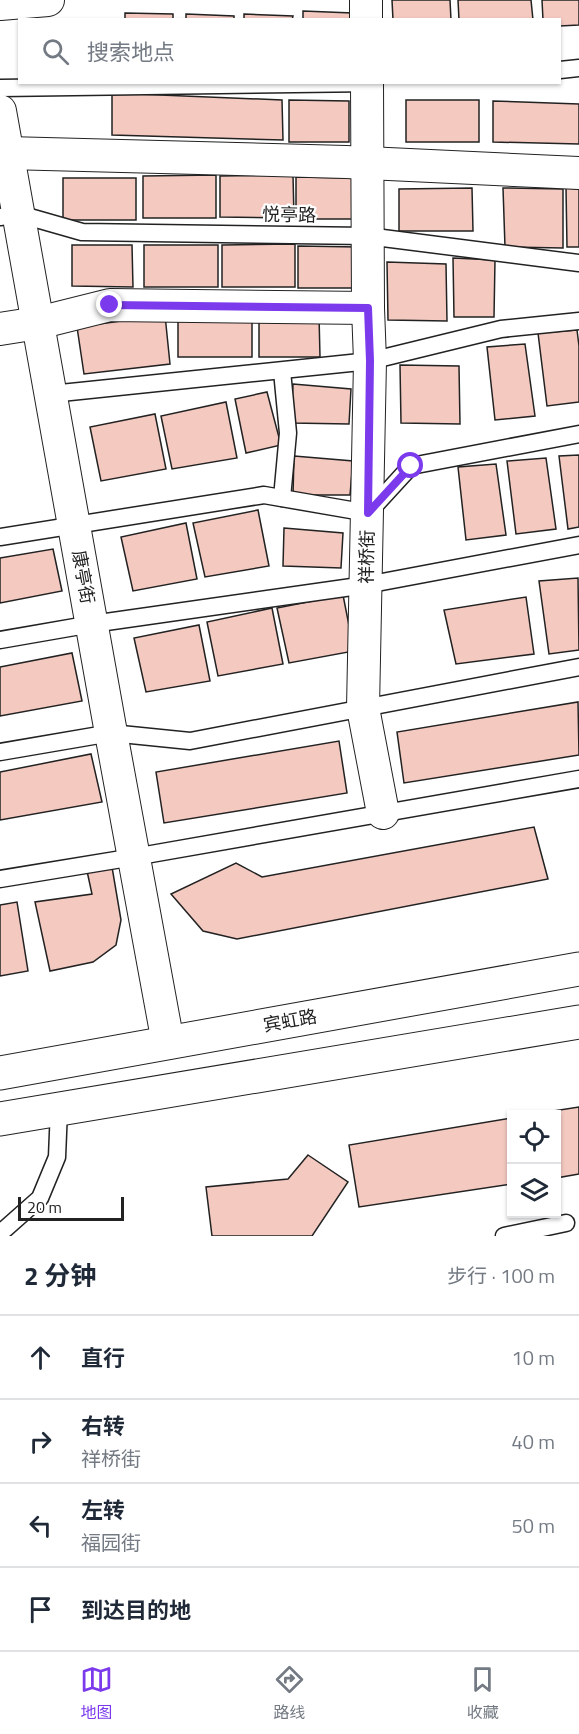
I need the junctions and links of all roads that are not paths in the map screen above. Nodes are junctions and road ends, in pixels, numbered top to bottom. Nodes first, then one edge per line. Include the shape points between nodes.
1 (48, 0) edge
2 (366, 0) edge
3 (0, 4) edge
4 (366, 18) edge
5 (579, 68) edge
6 (561, 69) edge
7 (296, 84) edge
8 (370, 84) edge
9 (0, 88) edge
10 (0, 111) edge
11 (7, 153) junction
12 (366, 164) junction
13 (579, 173) edge
14 (9, 216) edge
15 (367, 236) junction
16 (579, 262) edge
17 (368, 308) junction
18 (579, 321) edge
19 (38, 323) junction
20 (0, 329) edge
21 (370, 361) junction
22 (282, 371) junction
23 (51, 394) junction
24 (579, 434) edge
25 (282, 498) junction
26 (368, 513) junction
27 (74, 525) junction
28 (0, 537) edge
29 (579, 545) edge
30 (366, 585) junction
31 (92, 624) junction
32 (0, 640) edge
33 (579, 667) edge
34 (363, 708) junction
35 (111, 733) junction
36 (0, 752) edge
37 (579, 779) edge
38 (383, 813) junction
39 (134, 857) junction
40 (0, 879) edge
41 (579, 969) edge
42 (579, 1022) edge
43 (168, 1043) junction
44 (0, 1072) edge
45 (59, 1109) junction
46 (0, 1119) edge
47 (566, 1224) dead end
48 (0, 1231) edge
49 (504, 1236) edge

1 - 3 street
2 - 4 street
5 - 6 lane
7 - 9 lane
8 - 12 street, 祥桥街
10 - 11 street, 康亭街
11 - 12 street
11 - 14 street, 康亭街
12 - 13 street
12 - 15 street, 祥桥街
14 - 15 lane, 悦亭路 via 82,232
14 - 19 street, 康亭街
15 - 16 lane, 悦亭路
15 - 17 street, 祥桥街
17 - 19 street via 110,305
17 - 21 street, 祥桥街
18 - 21 lane via 501,329
19 - 20 street
19 - 23 street, 康亭街
21 - 22 lane
21 - 26 street, 祥桥街
22 - 23 lane
22 - 25 lane via 288,433
23 - 27 street, 康亭街
24 - 26 lane via 411,466
25 - 26 lane
25 - 27 lane via 264,495
26 - 30 street, 祥桥街
27 - 28 lane
27 - 31 street, 康亭街
29 - 30 lane
30 - 31 lane
30 - 34 street, 祥桥街
31 - 32 lane
31 - 35 street, 康亭街
33 - 34 lane
34 - 35 lane via 189,741
34 - 38 street, 祥桥街
35 - 36 lane
35 - 39 street, 康亭街
37 - 38 lane
38 - 39 lane
39 - 40 lane
39 - 43 street, 康亭街
41 - 43 main road, 宾虹路
42 - 45 main road
43 - 44 main road, 宾虹路
45 - 46 main road
45 - 48 lane via 57,1158 40,1198
47 - 49 lane

